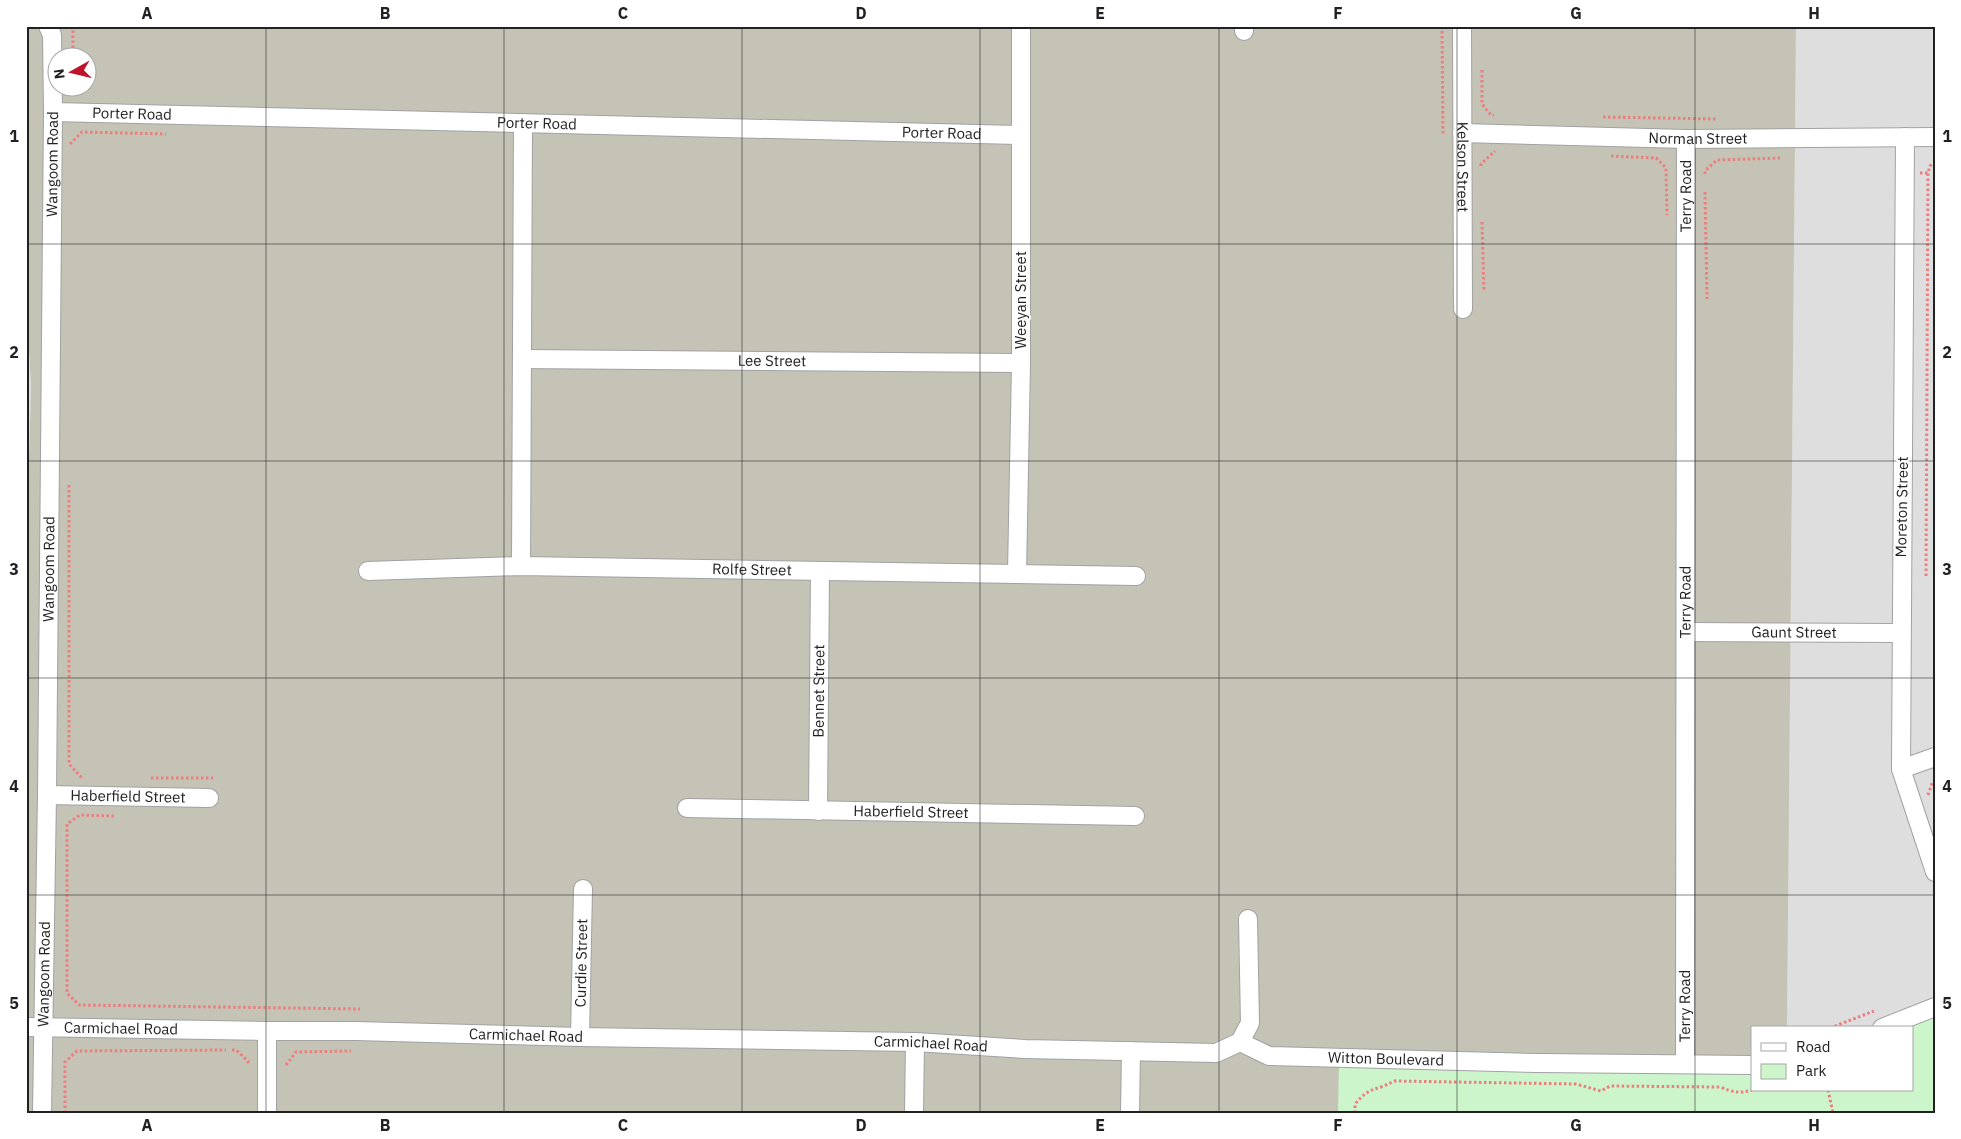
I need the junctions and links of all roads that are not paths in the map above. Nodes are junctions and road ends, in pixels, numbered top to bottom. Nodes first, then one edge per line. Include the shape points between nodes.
1 (48, 26) edge
2 (1021, 26) edge
3 (1462, 26) edge
4 (52, 112) junction
5 (523, 123) junction
6 (1462, 133) junction
7 (1020, 135) junction
8 (1905, 137) junction
9 (1935, 137) edge
10 (1686, 139) junction
11 (1463, 309) dead end
12 (522, 359) junction
13 (1021, 364) junction
14 (521, 566) junction
15 (368, 571) dead end
16 (820, 571) junction
17 (1017, 574) junction
18 (1136, 576) dead end
19 (1686, 632) junction
20 (1900, 633) junction
21 (1935, 757) edge
22 (1901, 769) junction
23 (47, 794) junction
24 (209, 798) dead end
25 (687, 808) dead end
26 (818, 811) junction
27 (1135, 816) dead end
28 (1935, 872) edge
29 (583, 889) dead end
30 (1248, 919) dead end
31 (1935, 1007) edge
32 (1887, 1026) edge
33 (35, 1027) edge
34 (267, 1031) junction
35 (580, 1037) junction
36 (915, 1042) junction
37 (1240, 1042) junction
38 (1131, 1051) junction
39 (1685, 1064) junction
40 (1751, 1065) edge
41 (42, 1113) edge
42 (267, 1113) edge
43 (914, 1113) edge
44 (1130, 1113) edge

1 - 4 street, Wangoom Road via 52,35
2 - 7 street, Weeyan Street
3 - 6 street, Kelson Street
4 - 5 street, Porter Road
4 - 23 street, Wangoom Road
5 - 7 street, Porter Road
5 - 12 street
6 - 10 street, Norman Street
6 - 11 street, Kelson Street
7 - 13 street, Weeyan Street
8 - 9 street, Norman Street
8 - 10 street, Norman Street
8 - 20 street, Moreton Street
10 - 19 street, Terry Road
12 - 13 street, Lee Street
12 - 14 street
13 - 17 street, Weeyan Street
14 - 15 street, Rolfe Street
14 - 16 street, Rolfe Street
16 - 17 street, Rolfe Street
16 - 26 street, Bennet Street
17 - 18 street, Rolfe Street
19 - 20 street, Gaunt Street
19 - 39 street, Terry Road
20 - 22 street, Moreton Street
21 - 22 street
22 - 28 street, Moreton Street
23 - 24 street, Haberfield Street
23 - 33 street, Wangoom Road
25 - 26 street, Haberfield Street
26 - 27 street, Haberfield Street
29 - 35 street, Curdie Street
30 - 37 street via 1250,1023
31 - 32 street
33 - 34 street, Carmichael Road
33 - 41 street, Wangoom Road
34 - 35 street, Carmichael Road
34 - 42 street
35 - 36 street, Carmichael Road
36 - 38 street, Carmichael Road
36 - 43 street
37 - 38 street via 1216,1053
37 - 39 street, Witton Boulevard via 1269,1056
38 - 44 street
39 - 40 street, Witton Boulevard

